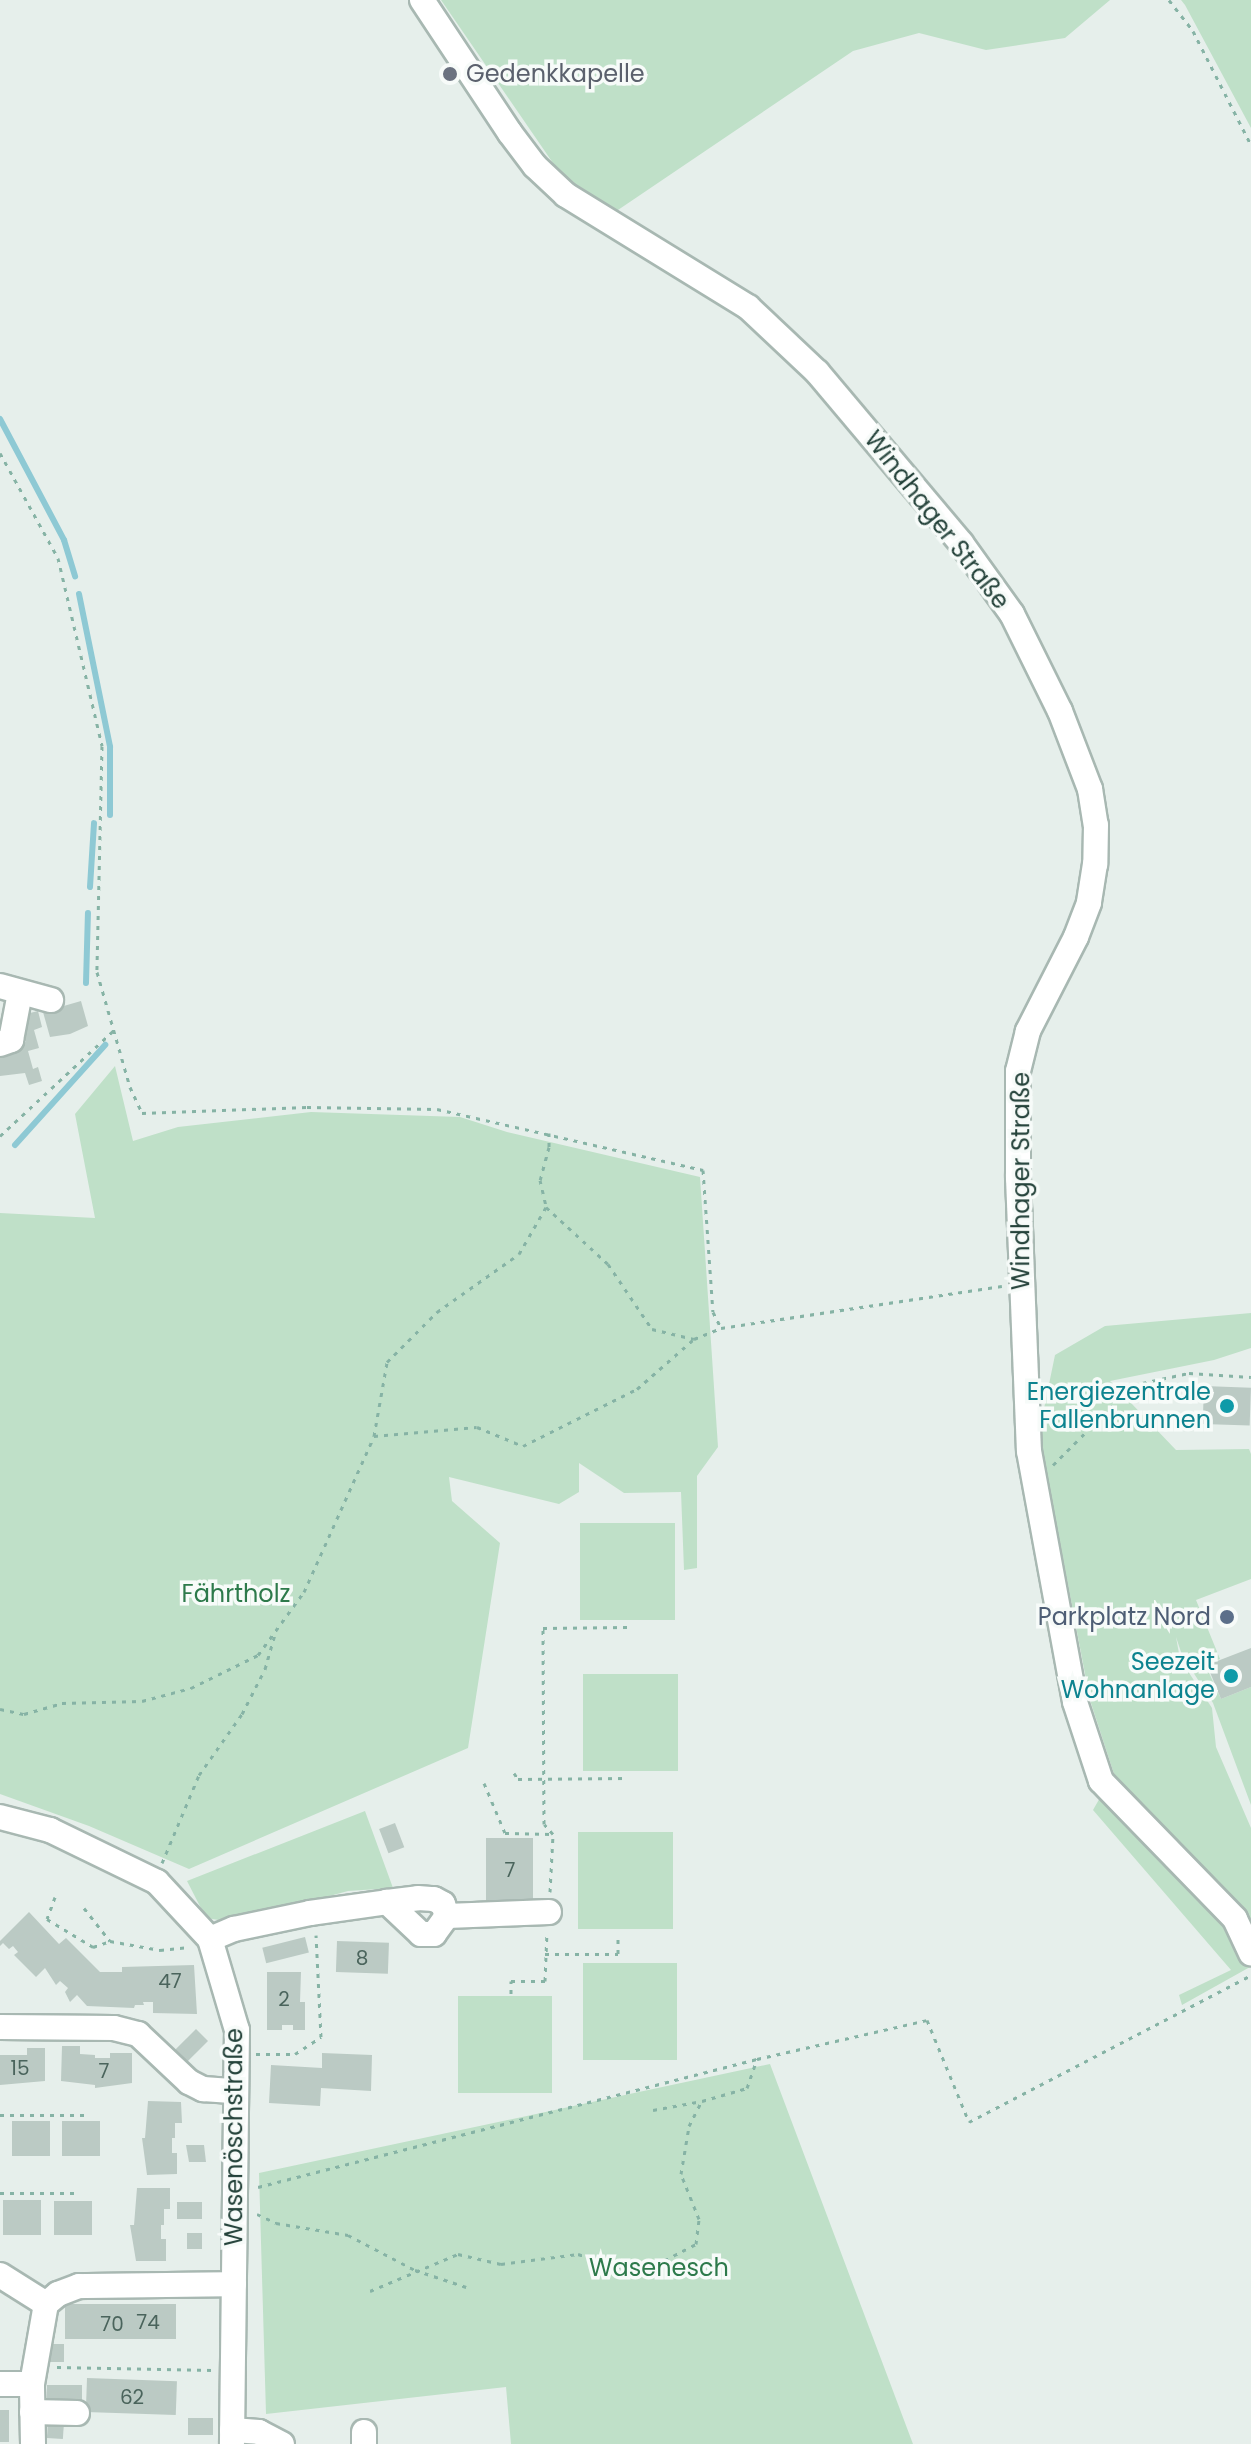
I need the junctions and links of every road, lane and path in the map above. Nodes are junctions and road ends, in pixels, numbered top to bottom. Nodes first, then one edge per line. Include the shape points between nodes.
1 (422, 0) edge
2 (1169, 0) edge
3 (1251, 145) edge
4 (0, 453) edge
5 (10, 990) edge
6 (51, 1000) dead end
7 (115, 1029) junction
8 (0, 1044) edge
9 (549, 1133) junction
10 (0, 1136) edge
11 (546, 1207) junction
12 (1021, 1283) junction
13 (721, 1328) junction
14 (694, 1339) junction
15 (1251, 1377) edge
16 (374, 1436) junction
17 (1035, 1482) junction
18 (628, 1627) dead end
19 (276, 1631) junction
20 (0, 1709) edge
21 (514, 1773) dead end
22 (545, 1778) junction
23 (627, 1778) dead end
24 (484, 1783) dead end
25 (0, 1817) edge
26 (553, 1834) junction
27 (162, 1862) dead end
28 (55, 1897) dead end
29 (84, 1908) dead end
30 (549, 1912) junction
31 (310, 1913) junction
32 (618, 1936) dead end
33 (210, 1939) junction
34 (110, 1941) junction
35 (1251, 1953) edge
36 (545, 1954) junction
37 (1251, 1975) edge
38 (511, 1994) dead end
39 (0, 2027) edge
40 (236, 2053) junction
41 (757, 2059) junction
42 (235, 2091) junction
43 (702, 2101) junction
44 (653, 2110) dead end
45 (0, 2115) edge
46 (90, 2115) dead end
47 (0, 2193) edge
48 (77, 2193) dead end
49 (235, 2198) junction
50 (415, 2270) junction
51 (0, 2275) edge
52 (234, 2284) junction
53 (466, 2287) dead end
54 (370, 2291) dead end
55 (46, 2304) junction
56 (233, 2370) junction
57 (34, 2375) junction
58 (0, 2384) edge
59 (32, 2412) junction
60 (77, 2413) dead end
61 (232, 2437) edge
62 (33, 2444) edge
63 (282, 2444) edge

1 - 12 street, Windhager Straße via 535,166 566,195 748,307 817,372 961,543 1012,614 1060,711 1090,789 1095,864 1089,903 1028,1031 1018,1071
2 - 3 path via 1193,31
4 - 7 path via 58,558 102,746 97,972
5 - 6 street
5 - 8 street via 11,1040
7 - 9 path via 142,1113 437,1109
7 - 10 path
9 - 11 path via 540,1180
9 - 13 path via 703,1170 713,1312
11 - 14 path via 608,1264 652,1329
11 - 16 path via 519,1254 437,1312 387,1362
12 - 13 path
12 - 17 street, Windhager Straße
13 - 14 path
14 - 16 path via 637,1389 523,1446 477,1427
15 - 17 path via 1189,1373 1133,1385
16 - 19 path via 304,1592
17 - 35 street, Windhager Straße via 1075,1702 1101,1781 1235,1919
18 - 22 path via 543,1628
19 - 20 path via 258,1655 191,1688 142,1701 62,1703 24,1714
19 - 27 path via 265,1669 242,1714 199,1775
21 - 22 path via 518,1779
22 - 23 path
22 - 26 path via 544,1824
24 - 26 path via 505,1833
25 - 33 street, Wasenöschstraße via 50,1830 157,1882
26 - 30 path
28 - 34 path via 47,1919 93,1947
29 - 34 path
30 - 31 street via 447,1916 443,1904 434,1899
30 - 36 path
31 - 33 street
31 - 40 path via 317,1942 321,2037 295,2054
32 - 36 path via 618,1954
33 - 34 path via 160,1950
33 - 40 street, Wasenöschstraße via 237,2030
36 - 38 path via 545,1981 511,1981
37 - 41 path via 969,2122 927,2020
39 - 42 street via 114,2028 138,2034 189,2082 203,2089
40 - 42 street, Wasenöschstraße
41 - 43 path via 747,2088
41 - 49 path
42 - 49 street, Wasenöschstraße
43 - 44 path
43 - 50 path via 689,2126 681,2174 699,2219 696,2244 638,2274 578,2254 501,2264 458,2254
45 - 46 path
47 - 48 path
49 - 50 path via 276,2223 348,2235
49 - 52 street, Wasenöschstraße
50 - 53 path
50 - 54 path
51 - 55 street
52 - 55 street via 79,2286
52 - 56 street, Wasenöschstraße
55 - 57 street
56 - 57 path
56 - 61 street, Wasenöschstraße
57 - 58 street
57 - 59 street
59 - 60 street
59 - 62 street
61 - 63 street via 259,2432

